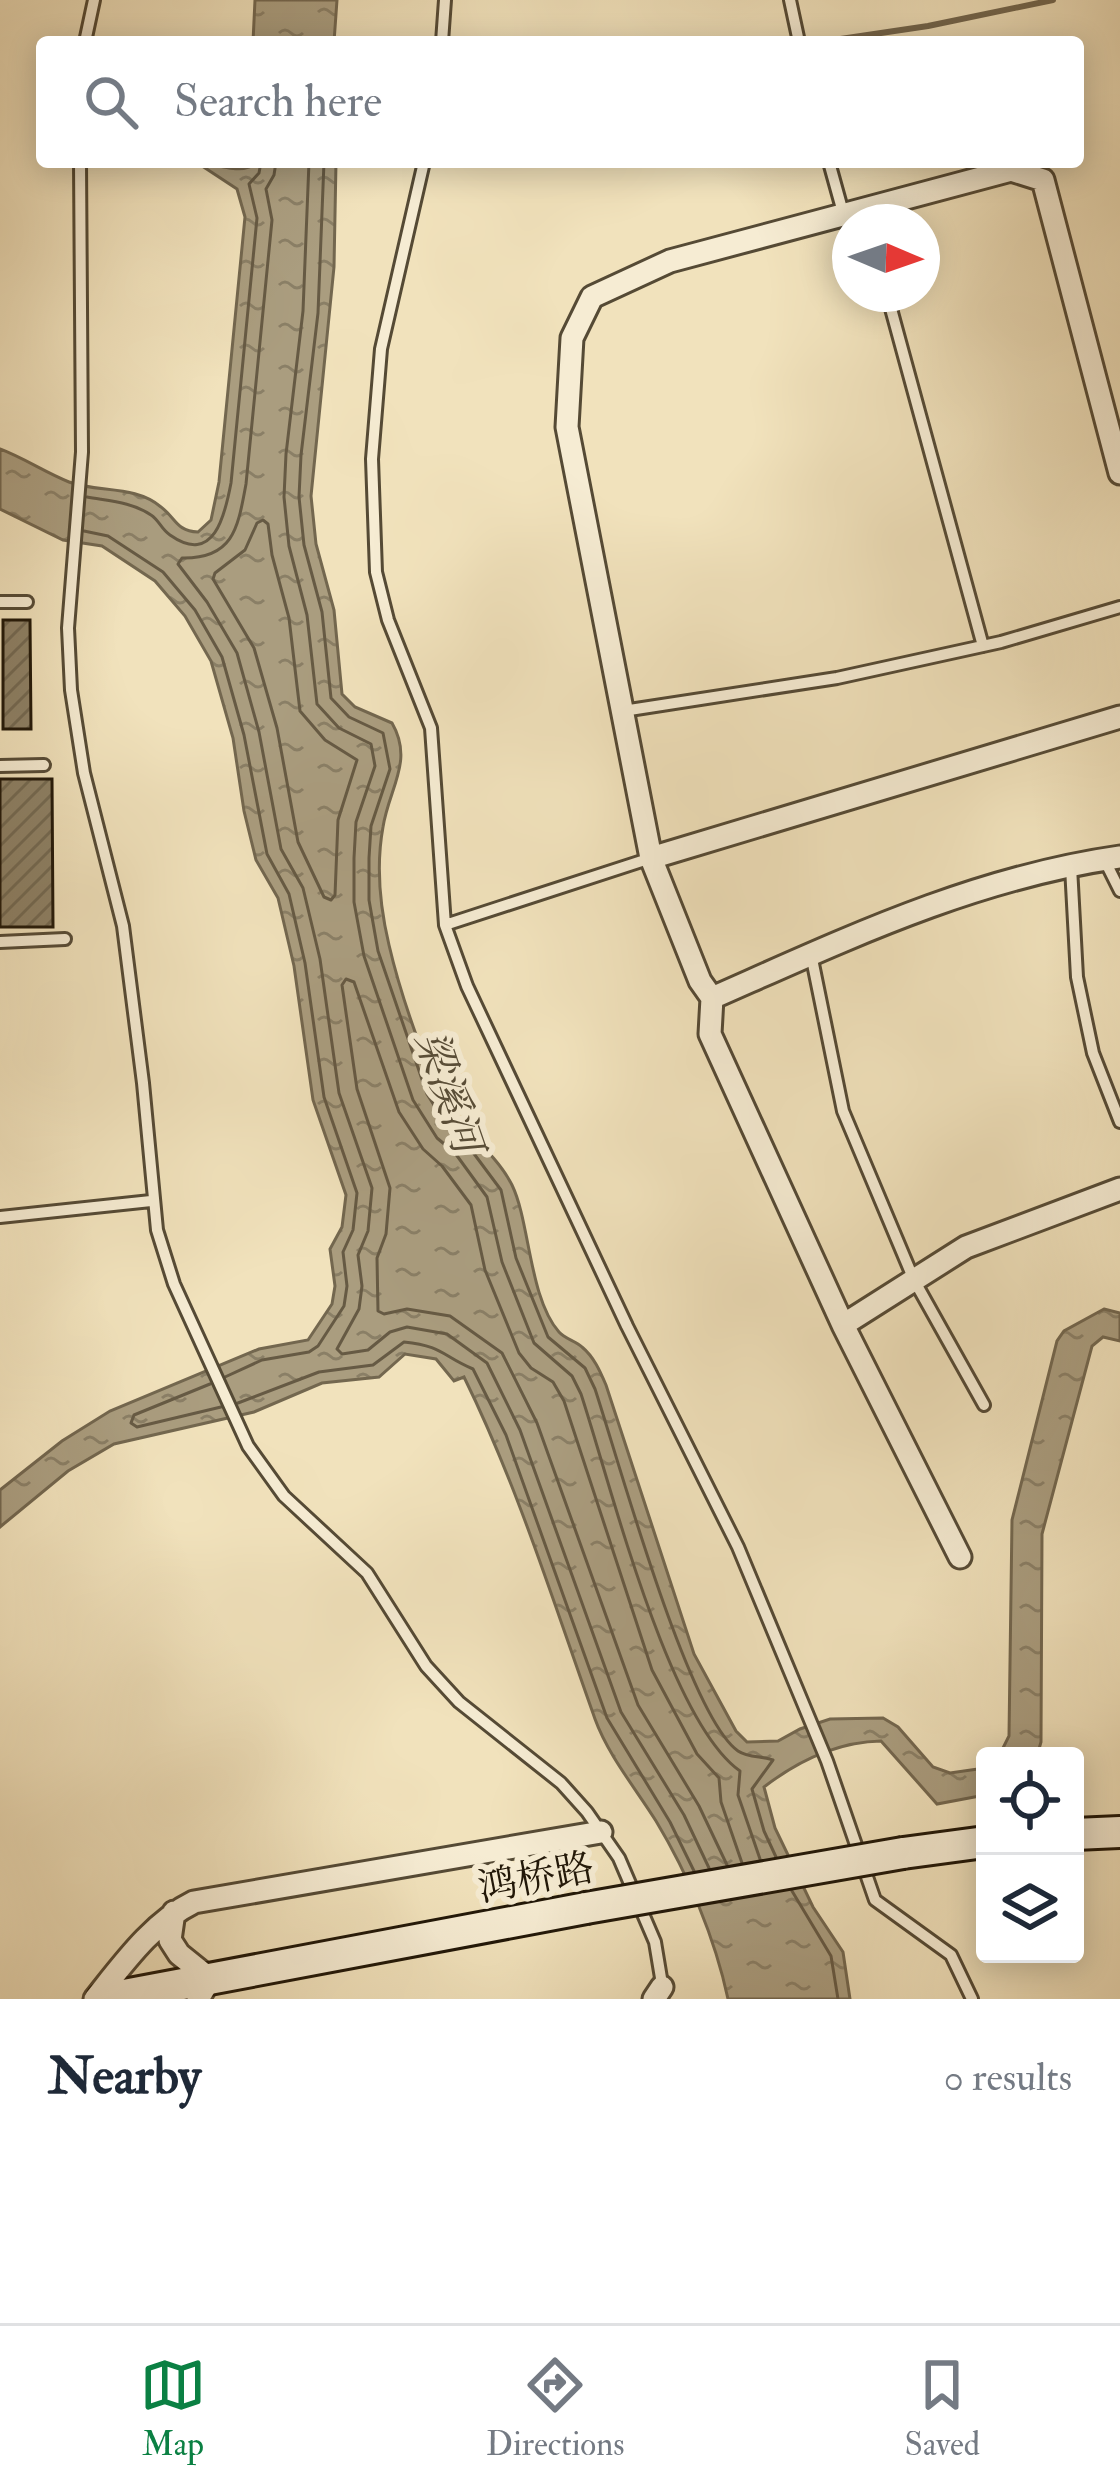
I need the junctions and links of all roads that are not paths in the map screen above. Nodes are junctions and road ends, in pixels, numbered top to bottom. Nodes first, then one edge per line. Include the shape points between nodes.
1 (94, 0) edge
2 (445, 0) edge
3 (790, 0) edge
4 (86, 36) edge
5 (442, 36) edge
6 (798, 36) edge
7 (80, 168) edge
8 (423, 168) edge
9 (831, 168) edge
10 (842, 204) edge
11 (897, 204) edge
12 (832, 222) edge
13 (892, 312) edge
14 (1120, 473) edge
15 (0, 602) edge
16 (27, 602) dead end
17 (1120, 607) edge
18 (983, 646) junction
19 (623, 711) junction
20 (1120, 717) edge
21 (44, 765) dead end
22 (0, 766) edge
23 (651, 858) junction
24 (1112, 858) edge
25 (1071, 864) junction
26 (1120, 891) edge
27 (446, 925) junction
28 (64, 940) dead end
29 (0, 941) edge
30 (811, 954) junction
31 (712, 998) junction
32 (1120, 1122) edge
33 (1120, 1190) edge
34 (151, 1202) junction
35 (0, 1217) edge
36 (914, 1280) junction
37 (843, 1325) junction
38 (984, 1406) dead end
39 (960, 1557) dead end
40 (601, 1832) junction
41 (1120, 1832) edge
42 (1084, 1834) edge
43 (976, 1843) edge
44 (175, 1912) junction
45 (204, 1989) edge
46 (660, 1995) edge
47 (99, 1999) edge
48 (972, 1999) edge

1 - 4 lane
2 - 5 lane
3 - 6 lane
7 - 34 lane via 82,452 70,690 123,926
8 - 27 lane via 381,349 373,482 376,572 431,728
9 - 10 lane
11 - 14 street via 1011,170 1043,179
12 - 19 street via 670,261 592,297 572,338 567,427
13 - 18 lane
15 - 16 lane
17 - 18 lane
18 - 19 lane
19 - 23 street
20 - 23 street
21 - 22 lane
23 - 27 lane
23 - 31 street
24 - 25 street
24 - 26 lane
25 - 30 street via 913,909
25 - 32 lane via 1077,977 1093,1053
27 - 48 lane via 467,986 737,1547 875,1900 952,1955
28 - 29 lane
30 - 31 street
30 - 36 lane via 843,1111
31 - 37 street via 710,1034
33 - 36 street via 966,1247
34 - 35 lane
34 - 40 lane via 174,1284 248,1446 284,1496 367,1574 426,1666 561,1783
36 - 37 street
36 - 38 lane
37 - 39 street
40 - 44 street via 216,1898
40 - 46 lane via 656,1942
41 - 42 main road
43 - 45 main road, 鸿桥路, bridge via 586,1908
44 - 45 street via 170,1940
44 - 47 street
45 - 47 main road, 鸿桥路

